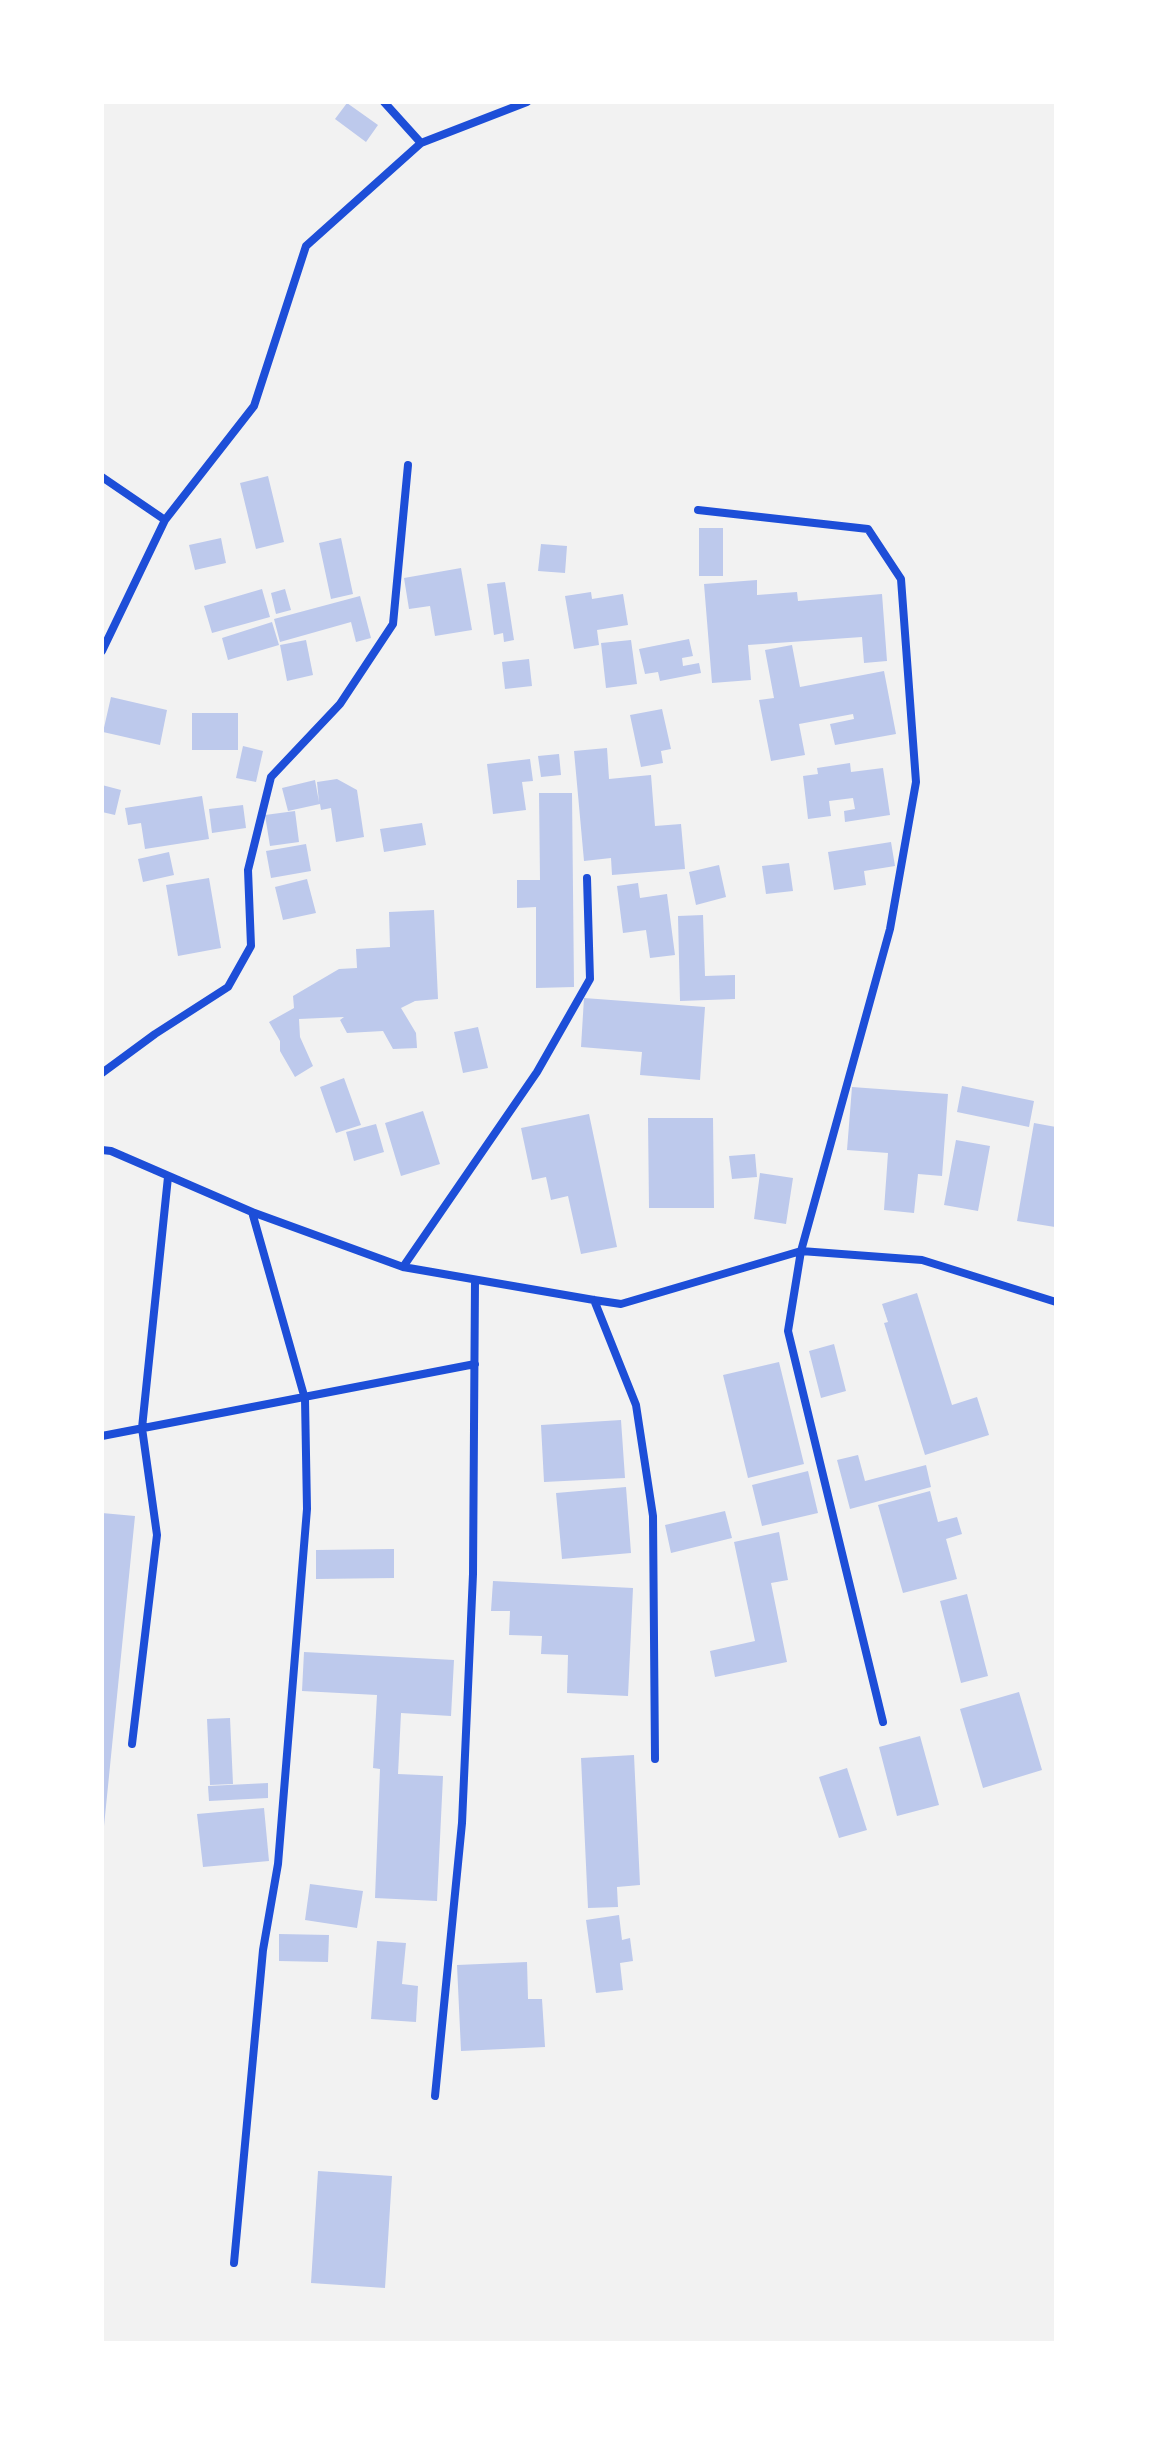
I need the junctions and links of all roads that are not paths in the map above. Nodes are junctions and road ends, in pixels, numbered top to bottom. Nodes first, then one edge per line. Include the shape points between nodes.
1 (384, 102) edge
2 (527, 102) edge
3 (421, 143) junction
4 (408, 465) dead end
5 (102, 477) edge
6 (698, 510) dead end
7 (165, 520) junction
8 (102, 651) edge
9 (587, 878) dead end
10 (102, 1073) edge
11 (102, 1150) edge
12 (168, 1177) junction
13 (252, 1212) junction
14 (801, 1251) junction
15 (403, 1267) junction
16 (475, 1280) junction
17 (594, 1300) junction
18 (1056, 1302) edge
19 (475, 1364) junction
20 (305, 1399) junction
21 (142, 1428) junction
22 (102, 1436) edge
23 (883, 1722) dead end
24 (132, 1744) dead end
25 (655, 1759) dead end
26 (435, 2096) dead end
27 (234, 2263) dead end

1 - 3 street
2 - 3 street
3 - 7 street via 306,246 254,406
4 - 10 street via 393,624 340,704 271,777 248,870 251,946 228,987
5 - 7 street
6 - 14 street via 868,529 901,579 916,782 890,929
7 - 8 street
9 - 15 street via 590,979 537,1072
11 - 12 street
12 - 13 street
12 - 21 street
13 - 15 street
13 - 20 street
14 - 17 street via 621,1304
14 - 18 street via 922,1260
14 - 23 street via 788,1331
15 - 16 street
16 - 17 street
16 - 19 street
17 - 25 street via 636,1405 653,1516
19 - 20 street
19 - 26 street via 462,1823
20 - 21 street
20 - 27 street via 305,1540 278,1864 263,1950
21 - 22 street
21 - 24 street via 157,1535

